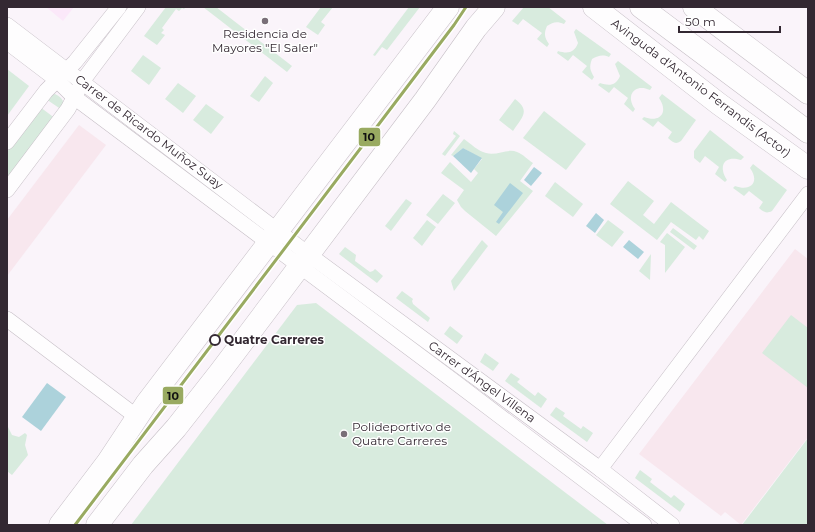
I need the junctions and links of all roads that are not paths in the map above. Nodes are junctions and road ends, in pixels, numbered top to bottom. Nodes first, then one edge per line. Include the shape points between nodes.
1 (119, 7) edge
2 (138, 7) edge
3 (448, 7) edge
4 (494, 7) edge
5 (594, 7) edge
6 (641, 7) edge
7 (694, 7) edge
8 (7, 25) edge
9 (7, 42) edge
10 (62, 75) junction
11 (82, 82) junction
12 (808, 93) edge
13 (74, 97) junction
14 (808, 132) edge
15 (7, 142) edge
16 (808, 168) edge
17 (7, 190) edge
18 (808, 194) edge
19 (288, 248) junction
20 (7, 319) edge
21 (137, 417) junction
22 (600, 469) junction
23 (60, 525) edge
24 (97, 525) edge
25 (644, 525) edge
26 (672, 525) edge

1 - 10 street
2 - 11 street
3 - 19 main road
4 - 19 main road via 425,100
5 - 16 main road, Avinguda d'Antonio Ferrandis (Actor)
6 - 14 main road
7 - 12 main road
8 - 10 street, Carrer de Ricardo Muñoz Suay
9 - 10 street, Carrer de Ricardo Muñoz Suay
10 - 11 street, Carrer de Ricardo Muñoz Suay
10 - 13 street, Carrer de Ricardo Muñoz Suay
10 - 15 street
11 - 13 street
11 - 19 street, Carrer de Ricardo Muñoz Suay
13 - 17 street via 68,109
13 - 19 street, Carrer de Ricardo Muñoz Suay
18 - 22 street
19 - 21 main road
19 - 22 street, Carrer d'Ángel Villena
19 - 24 main road via 220,372
19 - 25 street, Carrer d'Ángel Villena via 446,375
20 - 21 street
21 - 23 main road via 107,463
22 - 26 street, Carrer d'Ángel Villena

